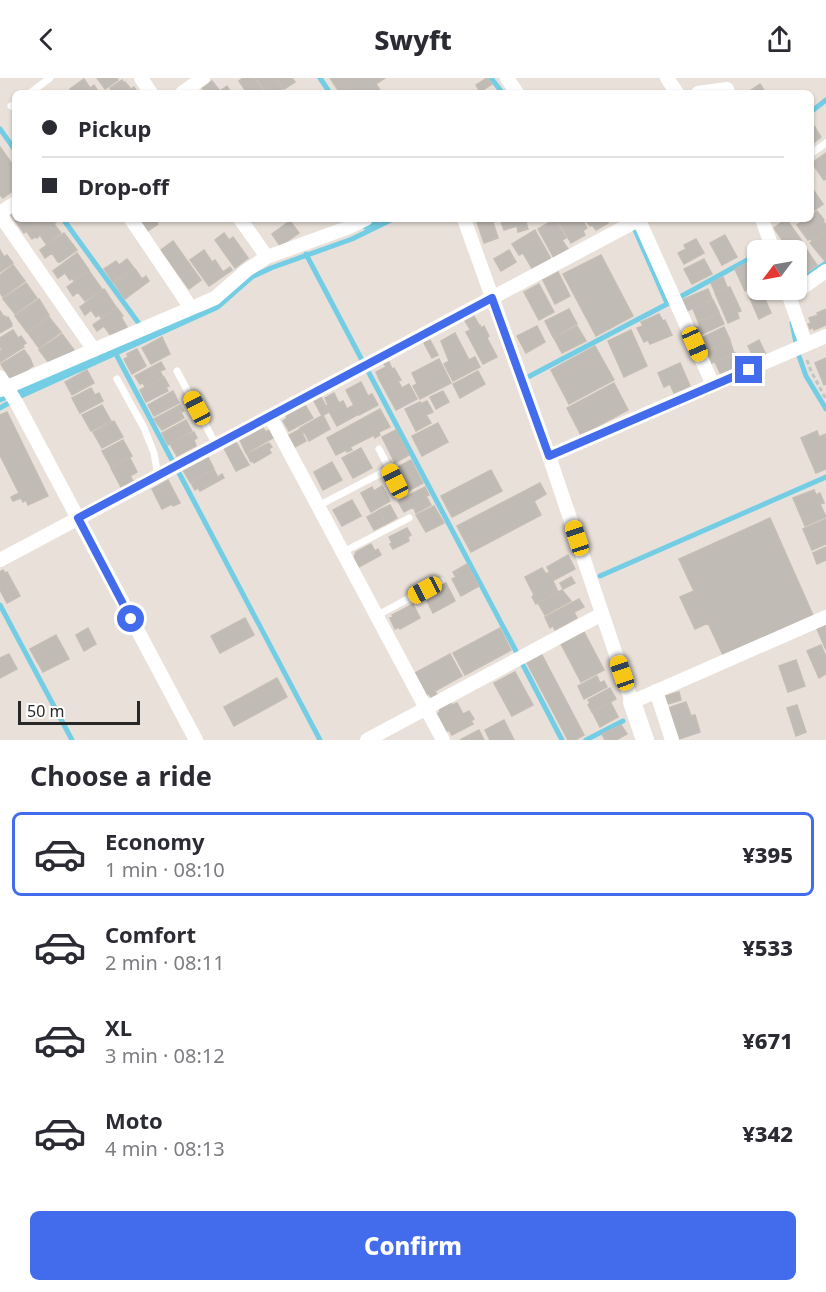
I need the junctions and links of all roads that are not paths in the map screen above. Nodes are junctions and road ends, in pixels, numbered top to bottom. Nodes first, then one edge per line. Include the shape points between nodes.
1 (50, 78) edge
2 (203, 78) edge
3 (34, 90) edge
4 (186, 90) edge
5 (0, 214) edge
6 (133, 222) edge
7 (242, 222) edge
8 (360, 222) edge
9 (465, 222) edge
10 (633, 222) edge
11 (640, 222) edge
12 (763, 222) edge
13 (769, 240) edge
14 (267, 257) junction
15 (826, 271) edge
16 (807, 282) edge
17 (492, 298) junction
18 (790, 300) edge
19 (191, 308) junction
20 (826, 336) edge
21 (805, 346) junction
22 (94, 350) junction
23 (177, 371) dead end
24 (117, 379) dead end
25 (713, 385) junction
26 (6, 389) edge
27 (270, 416) junction
28 (216, 445) junction
29 (379, 448) dead end
30 (549, 456) junction
31 (389, 469) junction
32 (158, 476) junction
33 (402, 493) dead end
34 (318, 506) junction
35 (78, 518) junction
36 (409, 518) dead end
37 (343, 552) junction
38 (0, 560) edge
39 (441, 581) dead end
40 (602, 614) junction
41 (376, 616) junction
42 (826, 616) edge
43 (656, 692) junction
44 (632, 702) junction
45 (426, 709) junction
46 (196, 740) edge
47 (367, 740) edge
48 (442, 740) edge
49 (645, 740) edge
50 (672, 740) edge

1 - 3 lane
2 - 4 street
5 - 22 street
6 - 19 street
7 - 14 street
8 - 14 street
9 - 17 street
10 - 17 street
11 - 25 street
12 - 13 street
14 - 19 street via 214,298
15 - 16 street
17 - 27 street
17 - 30 street
18 - 21 street
19 - 22 street
20 - 21 street
21 - 25 street
22 - 26 street
23 - 28 lane
24 - 32 lane via 144,428
25 - 30 street
26 - 35 street
27 - 28 street
27 - 34 street
28 - 32 street
29 - 31 lane
30 - 40 street
31 - 33 lane
31 - 34 lane
32 - 35 street
34 - 37 street
35 - 38 street
35 - 46 street
36 - 37 lane
37 - 41 street
39 - 41 lane
40 - 44 street
40 - 45 street
41 - 45 street
42 - 43 street
43 - 44 street
43 - 50 street
44 - 49 street
45 - 47 street
45 - 48 street

